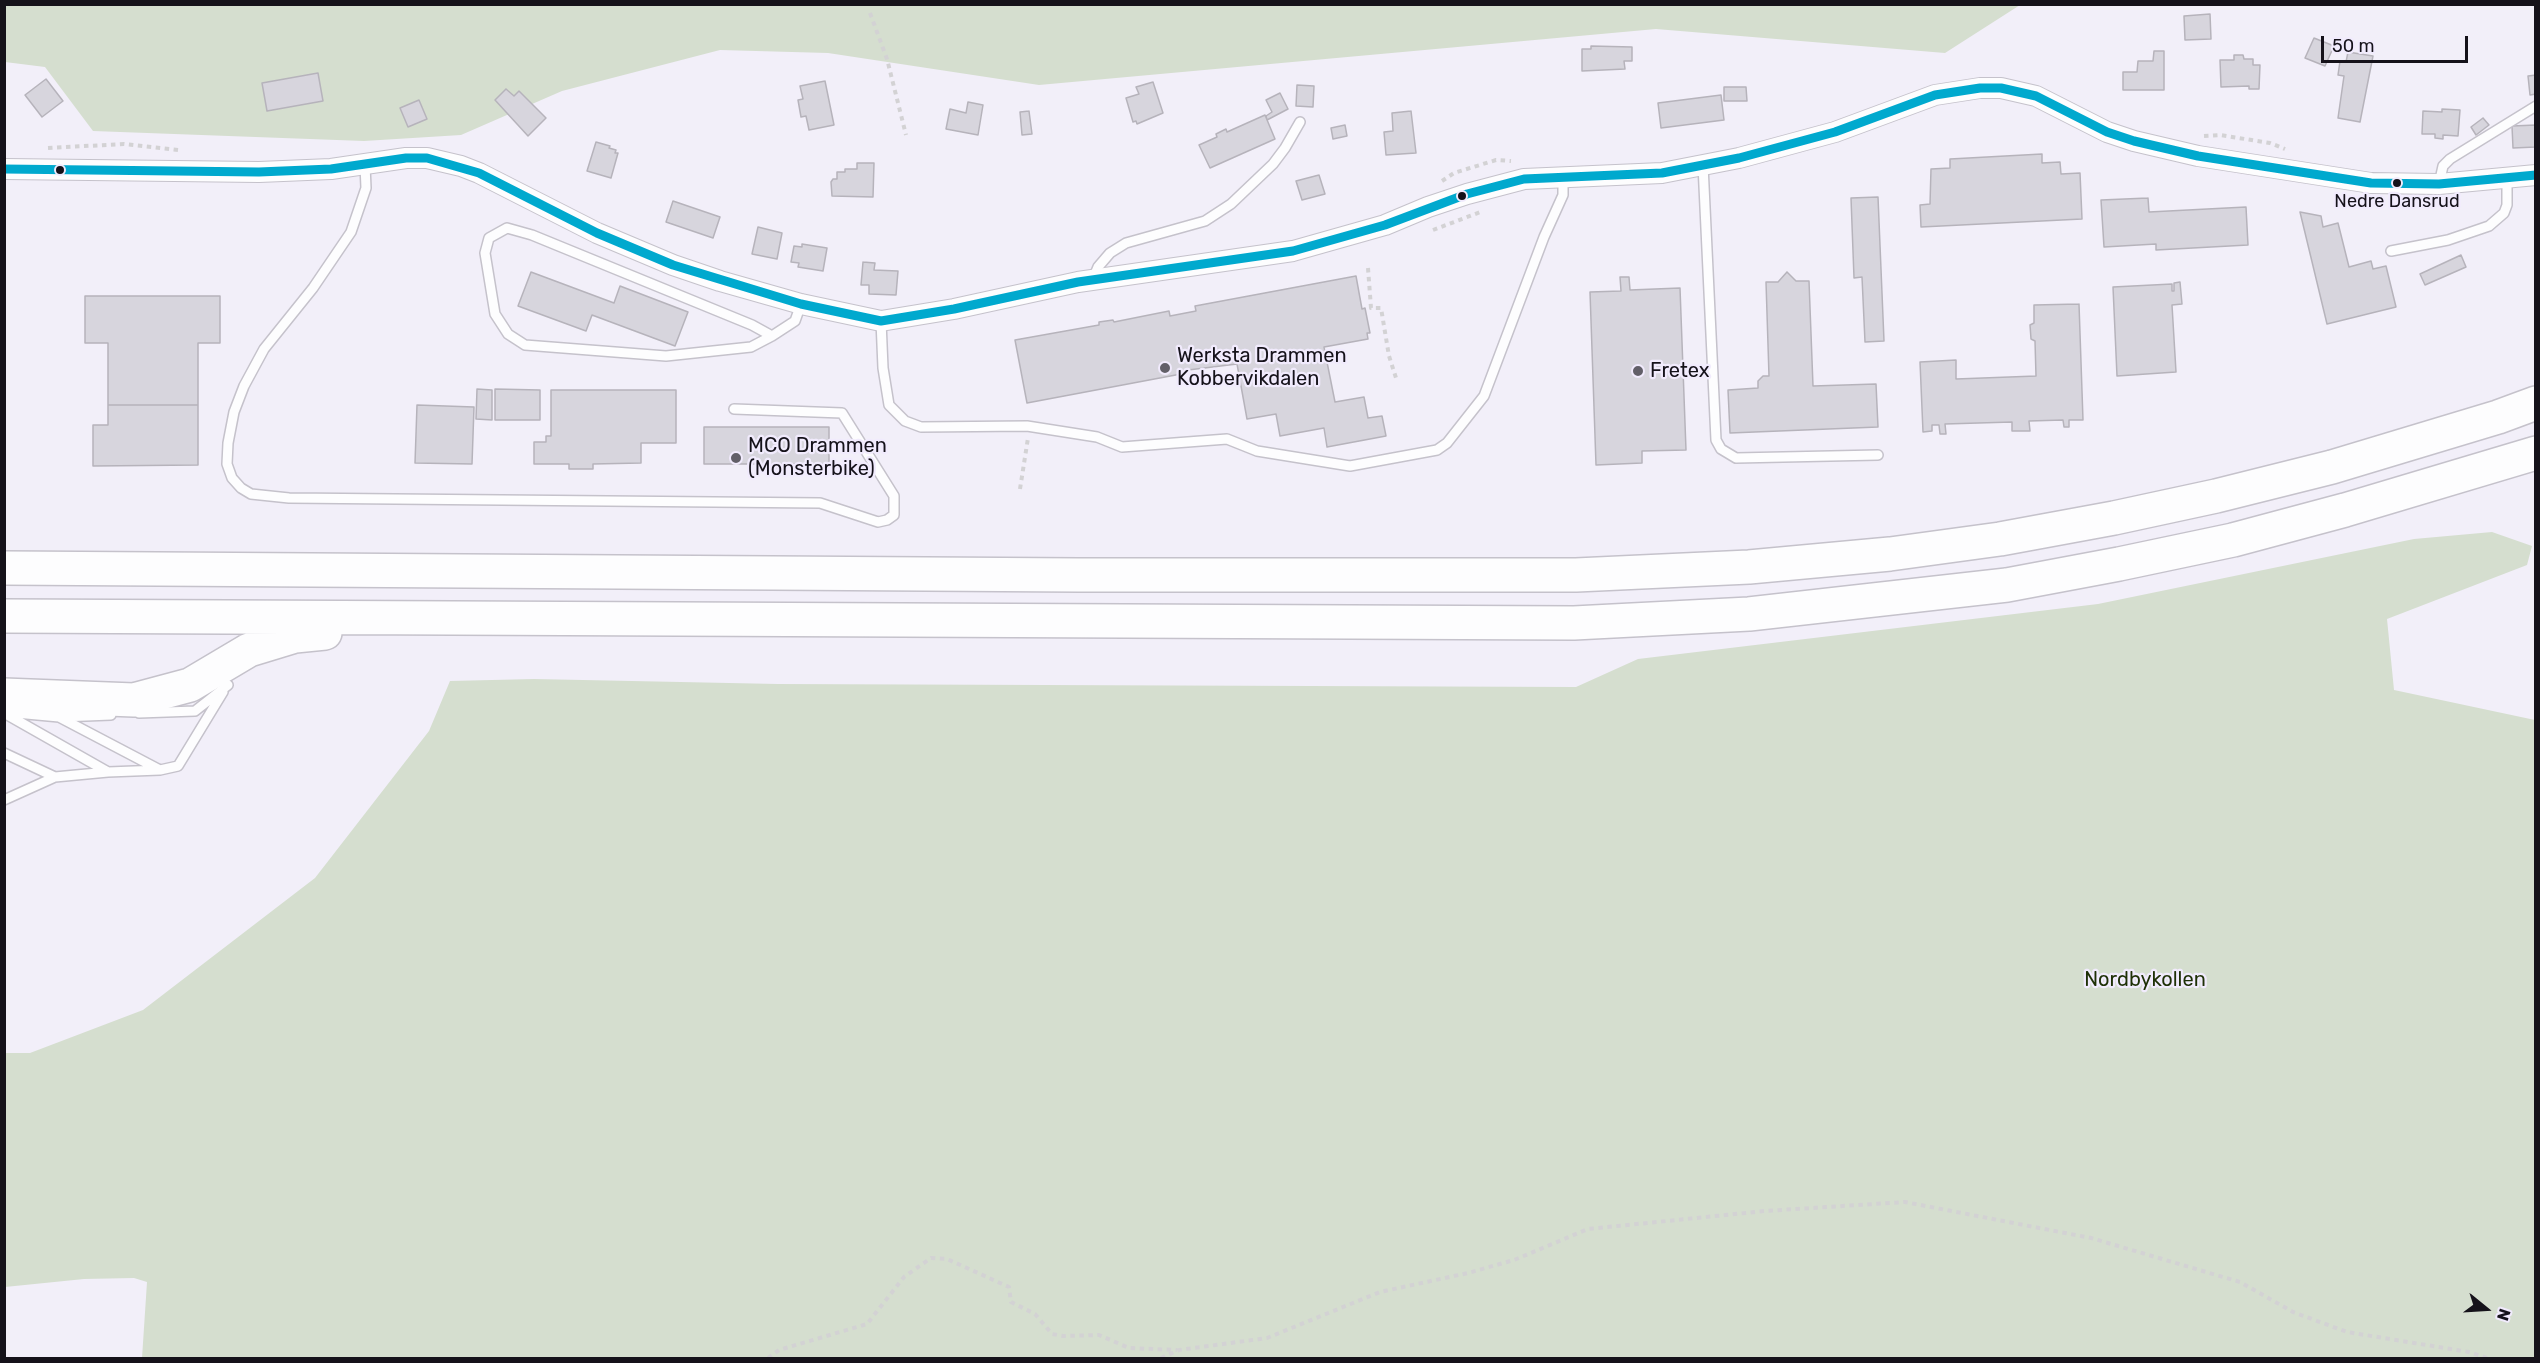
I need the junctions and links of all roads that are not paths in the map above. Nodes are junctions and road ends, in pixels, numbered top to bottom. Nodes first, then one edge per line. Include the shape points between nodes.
1 (2535, 106) edge
2 (1300, 122) dead end
3 (365, 165) junction
4 (1703, 165) junction
5 (4, 169) edge
6 (2535, 175) edge
7 (1563, 178) junction
8 (2507, 178) junction
9 (2439, 184) junction
10 (2391, 251) dead end
11 (1093, 279) junction
12 (801, 304) junction
13 (881, 321) junction
14 (772, 336) junction
15 (2535, 403) edge
16 (734, 409) dead end
17 (2535, 453) edge
18 (1878, 455) dead end
19 (4, 568) edge
20 (4, 616) edge
21 (492, 618) junction
22 (237, 669) junction
23 (4, 695) edge
24 (4, 712) edge
25 (116, 714) dead end
26 (127, 714) dead end
27 (59, 717) junction
28 (4, 753) edge
29 (160, 770) junction
30 (108, 771) junction
31 (55, 777) junction
32 (4, 800) edge

1 - 9 lane via 2450,159 2443,166
2 - 11 lane via 1273,164 1231,204 1205,221 1126,243 1110,253
3 - 5 street via 259,172
3 - 12 street via 427,158 461,166 597,233 673,265
3 - 16 lane via 366,188 351,232 264,349 234,412 227,464 241,488 262,496 289,498 820,503 878,522 894,515 894,496 842,413
4 - 7 street via 1662,173
4 - 9 street via 1824,135 1935,95 2001,88 2036,96 2107,132 2162,149 2371,183
4 - 18 lane via 1716,440 1721,449 1736,458
6 - 8 street
7 - 11 street via 1524,179 1490,187 1385,225 1293,251
7 - 13 lane via 1563,195 1484,396 1448,442 1437,450 1350,466 1257,451 1227,439 1122,447 1097,437 1027,426 921,427 905,420 889,405
8 - 9 street
8 - 10 lane via 2504,213 2489,226 2448,240
11 - 13 street
12 - 13 street
12 - 14 lane via 795,321
14 - 14 lane via 751,347 666,356 525,345 508,334 495,314 485,253 489,238 507,228 532,235
15 - 19 highway via 2331,467 2125,516 1890,554 1749,567 1576,576
17 - 21 highway via 2233,540 2119,564 2007,585 1749,614 1574,623
20 - 21 highway
21 - 22 highway via 295,636
22 - 23 highway via 134,699
22 - 26 lane via 195,711
22 - 29 lane via 178,766
24 - 27 lane
24 - 30 lane
25 - 27 lane
27 - 29 lane
28 - 31 lane
29 - 30 lane
30 - 31 lane
31 - 32 lane

